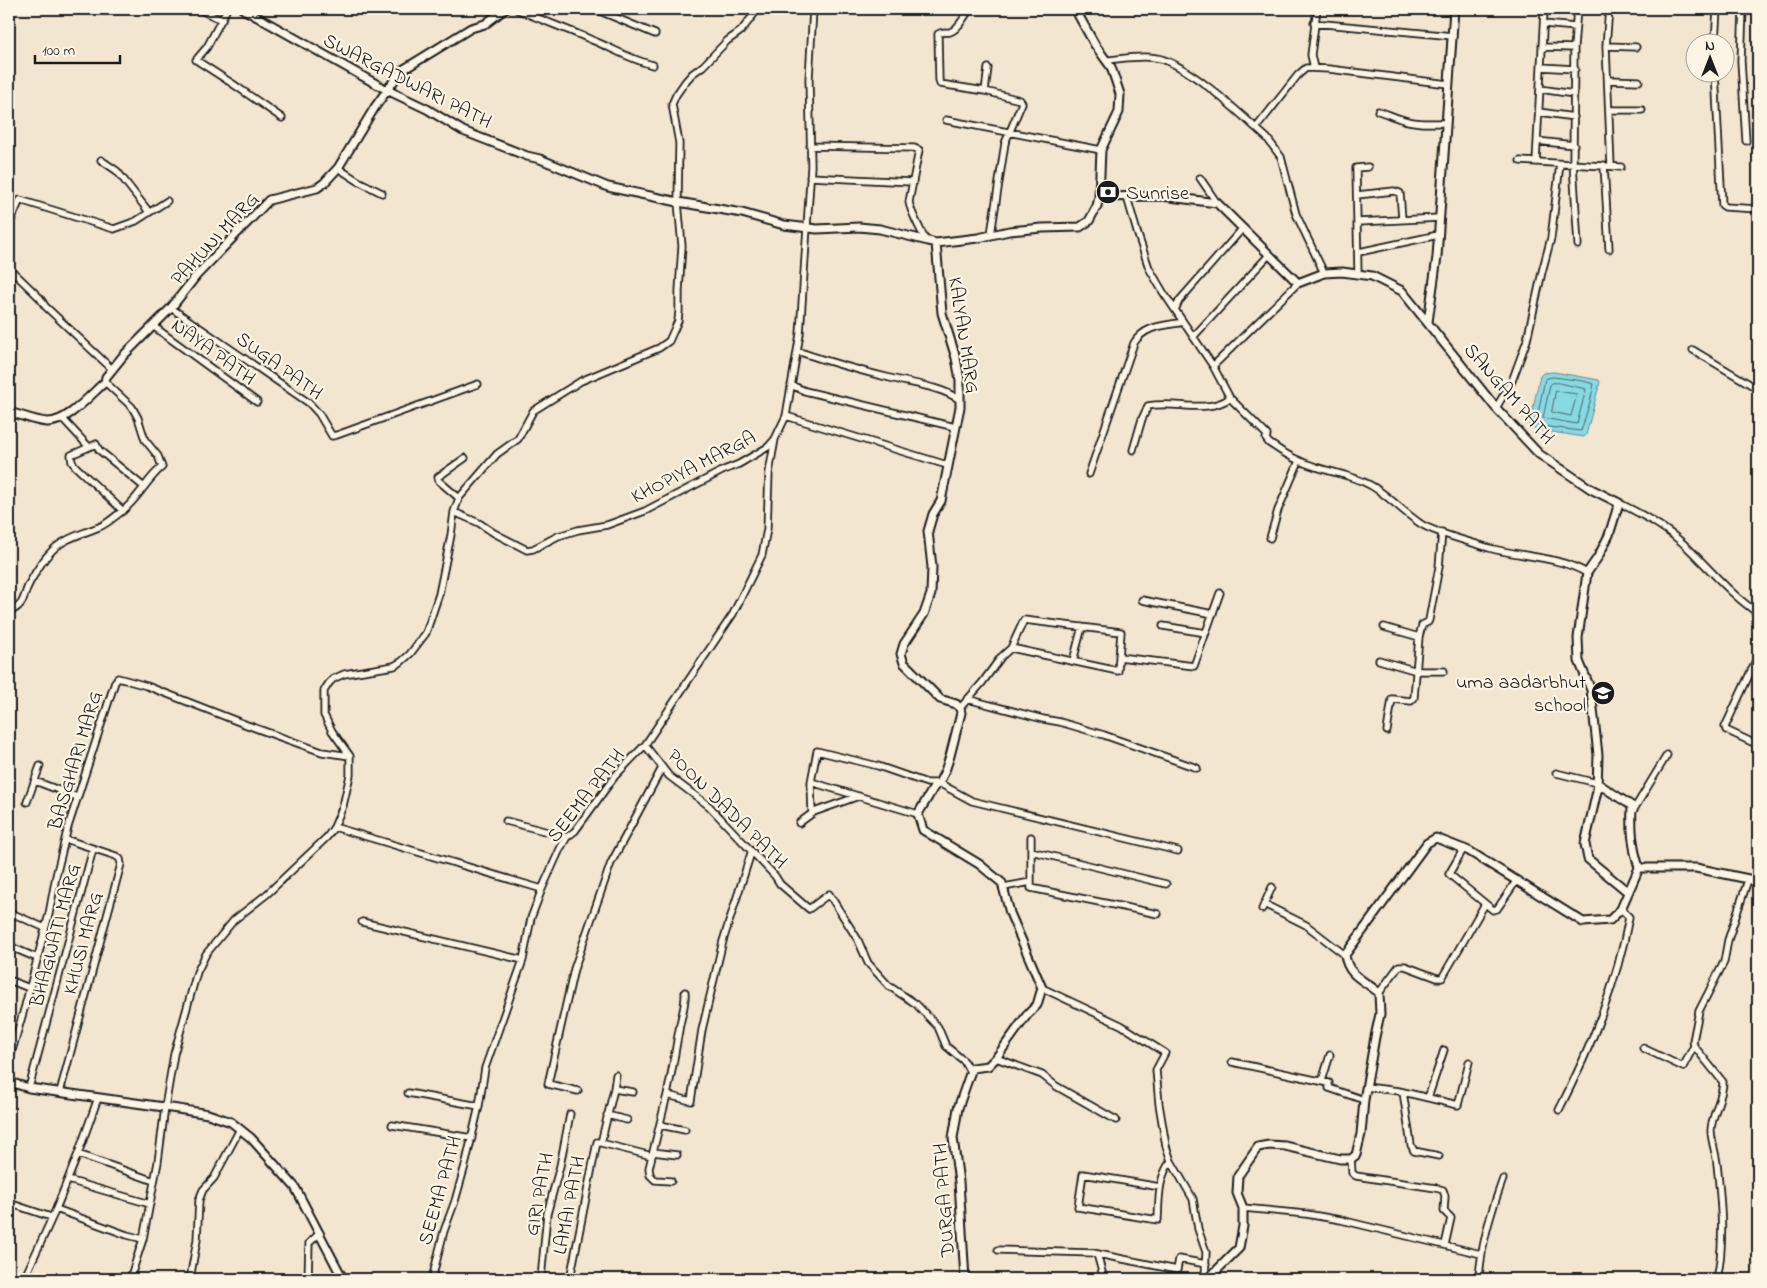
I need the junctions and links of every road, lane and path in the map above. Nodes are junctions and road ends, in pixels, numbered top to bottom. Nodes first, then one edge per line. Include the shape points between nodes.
1 (198, 9) edge
2 (227, 9) edge
3 (243, 9) edge
4 (505, 9) edge
5 (516, 9) edge
6 (595, 9) edge
7 (758, 9) edge
8 (812, 9) edge
9 (970, 9) edge
10 (1075, 9) edge
11 (1317, 9) edge
12 (1454, 9) edge
13 (1577, 9) edge
14 (1609, 9) edge
15 (1717, 9) edge
16 (1744, 9) edge
17 (1544, 11) dead end
18 (222, 20) junction
19 (1314, 23) junction
20 (1544, 24) junction
21 (1575, 27) junction
22 (1716, 32) edge
23 (655, 34) dead end
24 (1452, 36) junction
25 (1606, 46) junction
26 (1542, 47) junction
27 (1636, 47) dead end
28 (1574, 48) junction
29 (1106, 60) junction
30 (653, 66) dead end
31 (1541, 67) junction
32 (988, 68) dead end
33 (1314, 68) junction
34 (1575, 69) junction
35 (1608, 80) junction
36 (1639, 81) dead end
37 (1716, 82) edge
38 (1448, 84) junction
39 (1540, 89) junction
40 (387, 90) junction
41 (985, 91) junction
42 (1574, 94) junction
43 (1609, 110) junction
44 (1642, 110) dead end
45 (1378, 111) dead end
46 (1539, 112) junction
47 (1574, 117) junction
48 (282, 118) dead end
49 (946, 120) dead end
50 (1446, 123) junction
51 (1256, 128) junction
52 (1008, 132) junction
53 (1537, 141) junction
54 (1746, 141) dead end
55 (1574, 145) junction
56 (810, 146) junction
57 (1101, 150) junction
58 (101, 160) dead end
59 (1520, 161) dead end
60 (1536, 162) junction
61 (1573, 163) junction
62 (1560, 164) junction
63 (1608, 166) junction
64 (1621, 166) dead end
65 (1368, 167) dead end
66 (338, 168) junction
67 (810, 177) junction
68 (1200, 178) dead end
69 (912, 182) junction
70 (382, 193) dead end
71 (1356, 195) junction
72 (1099, 197) junction
73 (1127, 197) junction
74 (167, 201) dead end
75 (678, 202) junction
76 (1217, 203) junction
77 (1758, 209) edge
78 (149, 212) junction
79 (1440, 218) junction
80 (1402, 219) junction
81 (1358, 222) junction
82 (9, 225) edge
83 (806, 228) junction
84 (1243, 228) junction
85 (991, 234) junction
86 (1438, 235) junction
87 (925, 240) junction
88 (936, 243) junction
89 (1578, 245) dead end
90 (1609, 249) dead end
91 (1359, 252) junction
92 (1269, 255) junction
93 (9, 268) edge
94 (1324, 273) junction
95 (1358, 274) junction
96 (1298, 283) junction
97 (171, 308) junction
98 (1175, 310) junction
99 (1183, 322) junction
100 (1428, 322) junction
101 (153, 326) junction
102 (1194, 336) junction
103 (1693, 350) dead end
104 (797, 351) junction
105 (1213, 366) junction
106 (112, 369) junction
107 (105, 382) junction
108 (478, 384) dead end
109 (791, 384) junction
110 (1758, 390) edge
111 (1230, 398) junction
112 (960, 400) junction
113 (257, 402) dead end
114 (1496, 408) junction
115 (9, 412) edge
116 (786, 416) junction
117 (63, 419) junction
118 (955, 427) junction
119 (775, 440) junction
120 (89, 446) junction
121 (1133, 450) dead end
122 (465, 458) dead end
123 (1299, 461) junction
124 (948, 465) junction
125 (1089, 474) dead end
126 (144, 487) junction
127 (459, 498) junction
128 (1619, 503) junction
129 (123, 510) junction
130 (454, 512) junction
131 (1442, 532) junction
132 (1270, 538) dead end
133 (1587, 573) junction
134 (1220, 593) dead end
135 (1142, 600) dead end
136 (9, 612) edge
137 (1758, 613) edge
138 (1213, 614) junction
139 (1163, 626) dead end
140 (1082, 627) junction
141 (1384, 627) dead end
142 (1206, 633) junction
143 (1419, 637) junction
144 (1011, 648) junction
145 (1758, 656) edge
146 (1119, 657) junction
147 (1379, 660) dead end
148 (1073, 661) junction
149 (1417, 671) junction
150 (1444, 671) dead end
151 (968, 699) junction
152 (960, 708) junction
153 (1387, 731) dead end
154 (645, 745) junction
155 (1758, 745) edge
156 (1667, 755) dead end
157 (350, 756) junction
158 (40, 766) dead end
159 (662, 768) junction
160 (1197, 768) dead end
161 (1556, 773) dead end
162 (35, 780) junction
163 (811, 782) junction
164 (939, 783) junction
165 (1597, 783) junction
166 (860, 796) junction
167 (77, 797) junction
168 (27, 802) dead end
169 (1632, 812) junction
170 (812, 814) junction
171 (918, 814) junction
172 (506, 821) dead end
173 (799, 822) dead end
174 (334, 827) junction
175 (1031, 836) dead end
176 (567, 837) junction
177 (65, 839) junction
178 (93, 848) junction
179 (1464, 848) junction
180 (1178, 851) dead end
181 (1031, 852) junction
182 (751, 853) junction
183 (1639, 868) junction
184 (1517, 880) junction
185 (1748, 880) junction
186 (1758, 881) edge
187 (1031, 882) junction
188 (1166, 884) dead end
189 (1004, 887) junction
190 (1272, 887) dead end
191 (542, 889) junction
192 (1628, 892) junction
193 (1485, 904) junction
194 (1621, 909) junction
195 (9, 912) edge
196 (1158, 914) dead end
197 (362, 922) dead end
198 (44, 928) junction
199 (9, 946) edge
200 (1345, 955) junction
201 (37, 958) junction
202 (523, 960) junction
203 (9, 980) edge
204 (30, 988) junction
205 (1042, 988) junction
206 (685, 992) dead end
207 (1379, 993) junction
208 (1694, 1046) junction
209 (1643, 1048) dead end
210 (1444, 1050) dead end
211 (1330, 1054) dead end
212 (996, 1058) junction
213 (9, 1061) edge
214 (1232, 1062) dead end
215 (1469, 1062) dead end
216 (970, 1072) junction
217 (616, 1075) dead end
218 (1322, 1081) junction
219 (10, 1083) edge
220 (1366, 1087) junction
221 (29, 1088) junction
222 (614, 1089) junction
223 (578, 1091) dead end
224 (60, 1092) junction
225 (633, 1092) dead end
226 (1403, 1092) junction
227 (9, 1093) edge
228 (408, 1093) dead end
229 (667, 1095) junction
230 (98, 1098) junction
231 (1428, 1098) junction
232 (1364, 1100) junction
233 (479, 1106) junction
234 (165, 1107) junction
235 (1559, 1110) dead end
236 (570, 1114) dead end
237 (607, 1115) junction
238 (627, 1120) dead end
239 (1116, 1120) dead end
240 (392, 1125) dead end
241 (660, 1125) junction
242 (240, 1129) junction
243 (685, 1130) dead end
244 (472, 1138) junction
245 (601, 1143) junction
246 (78, 1154) junction
247 (653, 1154) junction
248 (677, 1155) dead end
249 (1439, 1156) dead end
250 (1351, 1158) junction
251 (1171, 1161) junction
252 (1503, 1179) dead end
253 (68, 1180) junction
254 (154, 1180) junction
255 (671, 1181) dead end
256 (1160, 1187) junction
257 (9, 1203) edge
258 (150, 1204) junction
259 (1243, 1208) junction
260 (56, 1209) junction
261 (51, 1218) junction
262 (320, 1233) junction
263 (143, 1239) junction
264 (1445, 1245) junction
265 (998, 1250) dead end
266 (1097, 1254) junction
267 (1480, 1254) junction
268 (1206, 1264) junction
269 (24, 1279) edge
270 (130, 1279) edge
271 (190, 1279) edge
272 (308, 1279) edge
273 (343, 1279) edge
274 (432, 1279) edge
275 (542, 1279) edge
276 (570, 1279) edge
277 (965, 1279) edge
278 (1104, 1279) edge
279 (1207, 1279) edge
280 (1479, 1279) edge
281 (1717, 1279) edge

1 - 18 street
2 - 18 street
3 - 40 street, SWARGADWARI PATH
4 - 40 street, PAHUNI MARG via 485,24 471,28 400,71
5 - 30 street
6 - 23 street
7 - 75 street via 741,31 692,74 672,104 679,143
8 - 56 street, KHOPIYA MARGA
9 - 41 street via 956,29 938,34 939,80 940,84
10 - 29 street
11 - 19 street
12 - 24 street
13 - 21 street
14 - 25 street
15 - 22 street
16 - 54 street via 1740,61
17 - 20 street
18 - 48 street via 196,60
19 - 24 street
19 - 33 street via 1311,56
20 - 21 street
20 - 26 street
21 - 28 street
24 - 38 street
25 - 27 street
25 - 35 street
26 - 28 street
26 - 31 street
28 - 34 street
29 - 51 street via 1147,57 1171,62
29 - 57 street via 1120,94 1119,112
31 - 34 street
31 - 39 street
32 - 41 street
33 - 38 street
33 - 51 street via 1306,68 1298,75
34 - 42 street
35 - 36 street
35 - 43 street
37 - 77 street via 1722,205
38 - 50 street
39 - 42 street
39 - 46 street
40 - 66 street, PAHUNI MARG
40 - 75 street, SWARGADWARI PATH via 479,138 608,187
41 - 52 street via 1022,101
42 - 47 street
43 - 44 street
43 - 63 street
45 - 50 street via 1414,122
46 - 47 street
46 - 53 street
47 - 55 street
49 - 52 street
50 - 79 street
51 - 94 street via 1282,157 1296,214
52 - 57 street
52 - 85 street
53 - 55 street
53 - 60 street
55 - 61 street
56 - 67 street, KHOPIYA MARGA
56 - 69 street via 917,149 920,154
57 - 72 street
58 - 78 street via 117,171
59 - 60 street
60 - 62 street
61 - 62 street
61 - 63 street
61 - 89 street
62 - 114 street via 1551,238 1527,340 1512,381
63 - 64 street
63 - 90 street
65 - 71 street via 1356,168
66 - 70 street
66 - 97 street, PAHUNI MARG via 317,188 269,200 196,276
67 - 69 street
67 - 83 street, KHOPIYA MARGA
68 - 76 street
69 - 87 street via 910,209
71 - 80 street via 1400,193
71 - 81 street
72 - 73 street
72 - 85 street via 1089,221 1080,226
73 - 76 street via 1162,196
73 - 98 street via 1149,268
74 - 78 street
75 - 83 street
75 - 127 street via 682,246 679,316 669,341 581,380 536,408 518,439 497,454
76 - 84 street
78 - 82 street via 114,229 20,200
79 - 80 street
79 - 86 street
80 - 81 street
81 - 91 street
83 - 87 street via 880,229
83 - 104 street, KHOPIYA MARGA
84 - 92 street
84 - 98 street
85 - 88 street
86 - 91 street
86 - 100 street
87 - 88 street
88 - 112 street, KALYAN MARG via 942,313 956,358
91 - 95 street
92 - 96 street
92 - 102 street
93 - 106 street
94 - 95 street, SANGAM PATH
94 - 96 street, SANGAM PATH
95 - 100 street, SANGAM PATH via 1372,276 1402,291
96 - 105 street
97 - 101 street, PAHUNI MARG
97 - 108 street, SUGA PATH via 309,403 332,436
98 - 99 street
99 - 102 street
99 - 125 street via 1151,328 1134,342
100 - 114 street, SANGAM PATH
101 - 106 street, PAHUNI MARG
101 - 113 street, NAYA PATH
102 - 105 street
103 - 110 street
104 - 109 street, KHOPIYA MARGA
104 - 112 street via 932,388
105 - 111 street
106 - 107 street, PAHUNI MARG
107 - 117 street, PAHUNI MARG
107 - 126 street via 132,407 145,440 160,460 162,466
109 - 116 street, KHOPIYA MARGA
109 - 118 street via 805,391
111 - 121 street via 1205,407 1148,406
111 - 123 street via 1267,435 1269,442
112 - 118 street, KALYAN MARG
114 - 128 street, SANGAM PATH via 1539,454 1592,490
115 - 117 street via 45,422
116 - 119 street, KHOPIYA MARGA
116 - 124 street
117 - 120 street
118 - 124 street, KALYAN MARG
119 - 130 street, KHOPIYA MARGA via 739,464 645,511 607,525 558,536 533,549 527,550
119 - 154 street, SEEMA PATH via 762,555 733,614
120 - 126 street via 96,444
120 - 129 street via 71,455 72,462
122 - 127 street via 438,477
123 - 131 street via 1370,485 1420,524
123 - 132 street
124 - 152 street, KALYAN MARG via 941,501 928,530 931,594 924,614 901,654 904,663 940,699
126 - 129 street
127 - 130 street
128 - 133 street via 1609,535
128 - 137 street via 1653,520 1671,534 1742,602
129 - 136 street via 101,526 74,536 49,553 29,584 22,603
130 - 157 street via 439,594 426,633 394,666 338,677 324,691 324,715
131 - 133 street via 1490,548 1574,566
131 - 143 street via 1429,620 1422,625
133 - 165 street via 1578,638 1579,660 1591,690
134 - 138 street
135 - 138 street
138 - 142 street
139 - 142 street
140 - 144 street via 1024,620
140 - 146 street via 1121,632
140 - 148 street
141 - 143 street
142 - 146 street via 1194,666
143 - 149 street
144 - 148 street
144 - 151 street
145 - 155 street via 1725,727
146 - 148 street via 1118,671
147 - 149 street
149 - 150 street
149 - 153 street via 1413,700 1394,698 1391,701
151 - 152 street
151 - 160 street via 1104,735
152 - 164 street via 950,756
154 - 159 street, POON DADA PATH
154 - 176 street, SEEMA PATH via 615,776 575,831
156 - 169 street
157 - 167 street, BASGHARI MARG via 322,752 118,678
157 - 174 street via 348,786
158 - 162 street
159 - 182 street, POON DADA PATH via 709,806
159 - 223 street via 611,863 574,969 548,1084
161 - 165 street
162 - 167 street
162 - 168 street
163 - 164 street via 818,751 878,766 927,783
163 - 166 street
163 - 170 street
164 - 171 street
164 - 180 street via 972,800
165 - 169 street via 1632,806
165 - 192 street via 1585,844 1588,860
166 - 170 street
166 - 171 street
167 - 177 street, BASGHARI MARG
169 - 183 street via 1631,833
170 - 173 street
171 - 189 street via 923,830 979,864
172 - 176 street
174 - 191 street
174 - 234 street via 328,837 286,877 237,917 206,954 197,972 182,1023
175 - 181 street
176 - 191 street, SEEMA PATH
177 - 178 street, KHUSI MARG
177 - 198 street, BASGHARI MARG
178 - 221 street, BHAGWATI MARG
178 - 224 street, KHUSI MARG via 116,856 121,864
179 - 184 street
179 - 193 street via 1449,874
179 - 200 street via 1436,838 1428,843
181 - 187 street
181 - 188 street
182 - 216 street, POON DADA PATH via 809,909 829,894 858,940 868,963 889,986 916,1004 938,1028 946,1046 964,1061
182 - 229 street via 723,941 702,1030 691,1101
183 - 185 street via 1696,868
183 - 192 street
184 - 193 street via 1497,909
184 - 194 street via 1583,922 1610,920
185 - 186 street
185 - 208 street via 1724,962 1699,1011
187 - 189 street
187 - 196 street via 1030,888
189 - 205 street via 1010,913
190 - 200 street via 1263,906 1306,925
191 - 202 street, SEEMA PATH via 531,918
192 - 194 street
193 - 207 street via 1442,978 1399,966
194 - 235 street via 1629,917 1609,996 1584,1061
195 - 198 street
197 - 202 street
198 - 201 street, BASGHARI MARG
199 - 201 street
200 - 207 street via 1347,966 1362,982
201 - 204 street, BASGHARI MARG
202 - 233 street, SEEMA PATH via 485,1068
203 - 204 street
204 - 213 street, BASGHARI MARG
205 - 212 street via 1037,1005
205 - 251 street via 1122,1025 1166,1053 1156,1070 1160,1113
206 - 229 street via 686,1003
207 - 220 street via 1380,1014
208 - 209 street via 1683,1067
208 - 281 street via 1723,1082 1711,1130 1721,1200
210 - 231 street
211 - 218 street
212 - 216 street via 988,1066 972,1068
212 - 239 street via 1042,1075
214 - 218 street
215 - 231 street via 1458,1105
216 - 277 street, DURGA PATH via 958,1108 953,1138
217 - 222 street
218 - 232 street via 1329,1083 1330,1088
219 - 221 street
219 - 227 street
220 - 226 street
220 - 232 street
221 - 224 street
222 - 225 street
222 - 237 street
224 - 230 street
226 - 231 street
226 - 249 street via 1411,1146 1414,1151
228 - 233 street
229 - 241 street
230 - 234 street
230 - 246 street
232 - 250 street via 1361,1134 1356,1155
233 - 244 street, SEEMA PATH
234 - 242 street via 208,1114 231,1122
234 - 254 street
236 - 275 street, GIRI PATH via 547,1214
237 - 238 street
237 - 245 street
240 - 244 street
241 - 243 street
241 - 247 street
242 - 262 street via 295,1187
242 - 271 street via 199,1200 197,1240
244 - 274 street, SEEMA PATH
245 - 247 street
245 - 276 street, LAMAI PATH via 597,1142
246 - 253 street
246 - 254 street
247 - 248 street
247 - 255 street via 650,1174 655,1180
250 - 259 street via 1324,1156 1285,1146 1258,1147 1238,1176 1237,1193
250 - 264 street via 1352,1173 1356,1176 1442,1190 1444,1211 1451,1220
251 - 256 street via 1164,1170
251 - 268 street via 1193,1199
252 - 267 street
253 - 258 street
253 - 260 street
254 - 258 street
256 - 256 street via 1158,1220 1078,1207 1083,1174
257 - 261 street
258 - 263 street
259 - 264 street via 1341,1220
259 - 279 street via 1239,1248
260 - 261 street
260 - 263 street
261 - 269 street
262 - 272 street via 309,1243
262 - 273 street
263 - 270 street
264 - 267 street
265 - 266 street
266 - 268 street via 1177,1270 1179,1259
266 - 278 street
267 - 280 street
268 - 279 street

